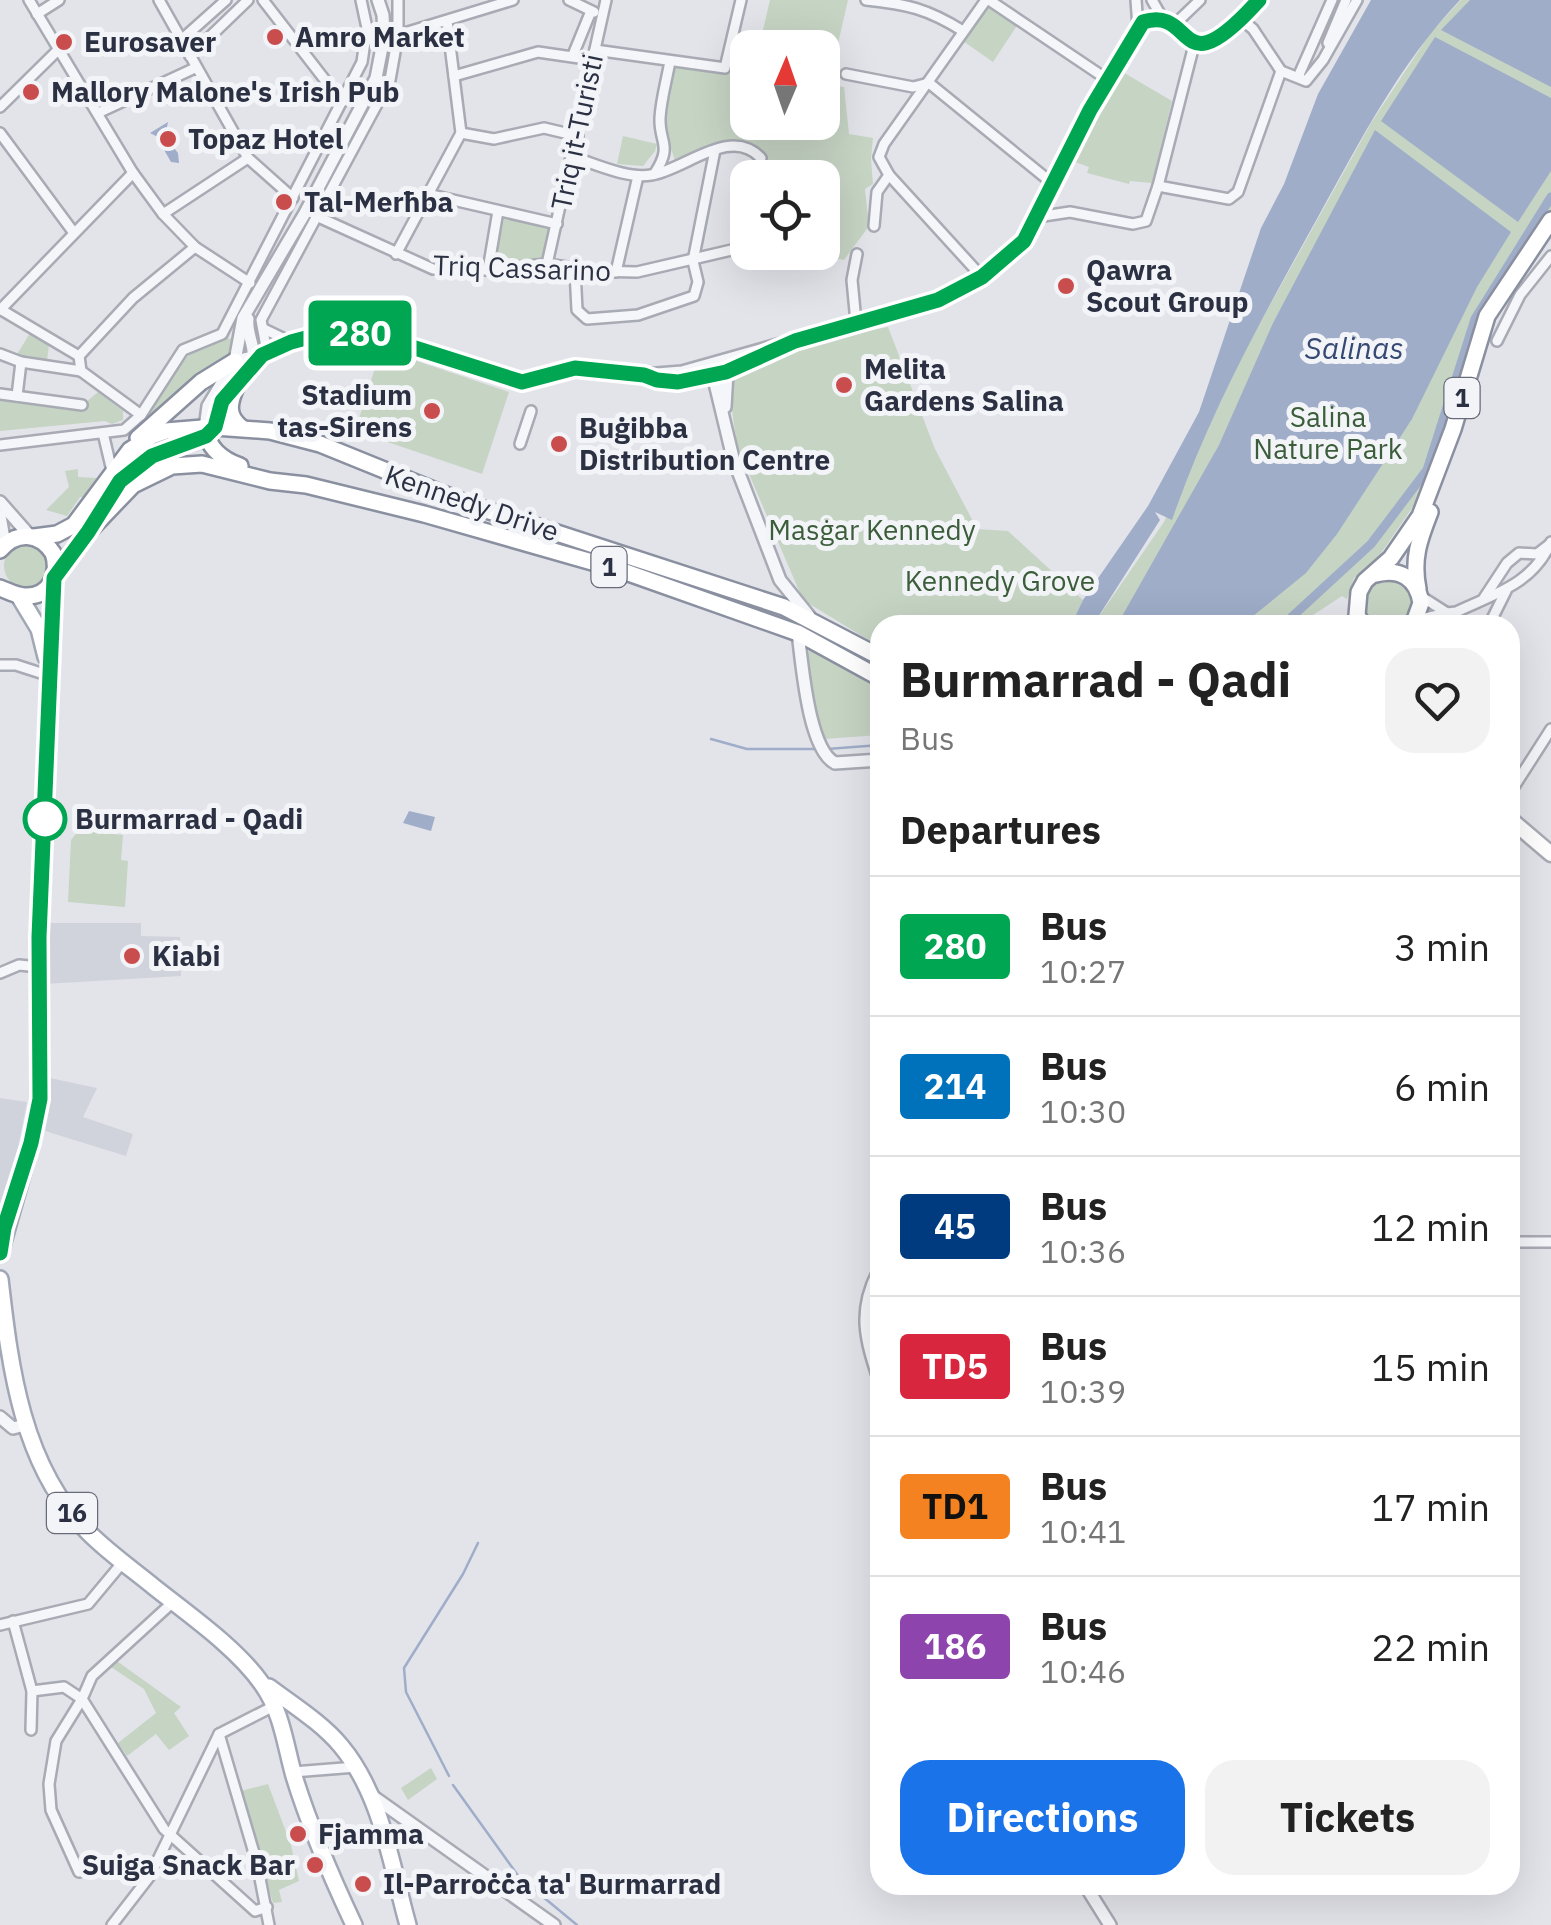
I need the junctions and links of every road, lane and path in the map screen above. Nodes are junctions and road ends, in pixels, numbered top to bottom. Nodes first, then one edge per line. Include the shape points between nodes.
1 (29, 0) edge
2 (59, 0) edge
3 (159, 0) edge
4 (226, 0) edge
5 (248, 0) edge
6 (264, 0) edge
7 (361, 0) edge
8 (378, 0) edge
9 (398, 0) edge
10 (512, 0) edge
11 (569, 0) edge
12 (606, 0) edge
13 (741, 0) edge
14 (866, 0) edge
15 (988, 0) edge
16 (1136, 0) edge
17 (1152, 0) edge
18 (1200, 0) edge
19 (1259, 0) edge
20 (1332, 0) edge
21 (1346, 0) edge
22 (1357, 0) edge
23 (590, 10) junction
24 (37, 14) junction
25 (602, 17) junction
26 (1242, 19) junction
27 (447, 21) junction
28 (1169, 24) junction
29 (1138, 28) junction
30 (963, 32) junction
31 (398, 35) junction
32 (180, 40) junction
33 (1194, 45) junction
34 (59, 49) junction
35 (573, 54) junction
36 (594, 55) junction
37 (190, 56) junction
38 (1322, 60) junction
39 (670, 61) junction
40 (195, 68) junction
41 (1281, 71) junction
42 (846, 74) dead end
43 (454, 76) junction
44 (1298, 77) junction
45 (1108, 80) junction
46 (929, 83) junction
47 (342, 102) junction
48 (0, 107) edge
49 (98, 113) junction
50 (0, 133) edge
51 (461, 133) junction
52 (578, 136) junction
53 (715, 150) junction
54 (573, 157) junction
55 (248, 158) junction
56 (760, 160) edge
57 (132, 174) junction
58 (654, 175) junction
59 (889, 175) junction
60 (638, 176) junction
61 (1052, 183) junction
62 (1158, 186) junction
63 (427, 194) junction
64 (293, 198) junction
65 (498, 211) junction
66 (163, 214) junction
67 (316, 216) junction
68 (1037, 217) junction
69 (1551, 220) edge
70 (557, 224) junction
71 (874, 226) dead end
72 (1551, 231) edge
73 (74, 233) junction
74 (196, 247) junction
75 (730, 251) edge
76 (396, 254) junction
77 (857, 254) dead end
78 (1551, 256) edge
79 (693, 261) junction
80 (548, 264) junction
81 (488, 270) junction
82 (576, 270) junction
83 (616, 272) junction
84 (982, 277) junction
85 (250, 283) junction
86 (0, 309) edge
87 (250, 310) junction
88 (856, 322) junction
89 (264, 329) junction
90 (1497, 341) dead end
91 (291, 342) junction
92 (0, 354) edge
93 (262, 354) junction
94 (79, 356) junction
95 (236, 361) junction
96 (21, 362) junction
97 (721, 368) junction
98 (81, 371) junction
99 (644, 375) junction
100 (241, 381) junction
101 (0, 394) edge
102 (17, 396) junction
103 (82, 405) dead end
104 (531, 411) dead end
105 (141, 415) junction
106 (242, 428) junction
107 (209, 430) junction
108 (103, 433) junction
109 (3, 443) edge
110 (520, 444) dead end
111 (130, 450) junction
112 (112, 472) junction
113 (325, 489) junction
114 (0, 502) edge
115 (0, 516) edge
116 (88, 532) junction
117 (32, 536) junction
118 (1551, 543) edge
119 (1, 549) edge
120 (55, 575) junction
121 (1372, 576) junction
122 (780, 580) junction
123 (7, 589) edge
124 (1419, 592) junction
125 (1501, 592) junction
126 (1484, 598) junction
127 (766, 601) junction
128 (1358, 604) junction
129 (1447, 613) junction
130 (1349, 615) edge
131 (1357, 615) edge
132 (1416, 615) edge
133 (1441, 615) edge
134 (1491, 615) edge
135 (812, 619) junction
136 (798, 633) junction
137 (870, 652) edge
138 (0, 665) edge
139 (870, 673) edge
140 (50, 676) junction
141 (1551, 729) edge
142 (870, 761) edge
143 (1520, 778) edge
144 (1520, 828) edge
145 (1551, 854) edge
146 (39, 967) junction
147 (0, 973) edge
148 (1520, 1242) edge
149 (1551, 1242) edge
150 (0, 1252) edge
151 (0, 1279) edge
152 (870, 1287) edge
153 (870, 1350) edge
154 (15, 1376) junction
155 (0, 1387) edge
156 (0, 1416) edge
157 (24, 1425) junction
158 (124, 1562) junction
159 (173, 1602) junction
160 (13, 1621) junction
161 (0, 1625) edge
162 (258, 1679) junction
163 (32, 1692) junction
164 (82, 1699) junction
165 (276, 1705) junction
166 (31, 1730) dead end
167 (219, 1734) junction
168 (208, 1755) junction
169 (224, 1755) junction
170 (356, 1767) junction
171 (293, 1772) junction
172 (370, 1795) junction
173 (406, 1820) junction
174 (382, 1830) junction
175 (170, 1834) junction
176 (79, 1872) dead end
177 (1090, 1895) edge
178 (267, 1907) junction
179 (116, 1922) edge
180 (134, 1925) edge
181 (269, 1925) edge
182 (354, 1925) edge
183 (408, 1925) edge
184 (554, 1925) edge
185 (1110, 1925) edge

1 - 24 street
2 - 24 street
3 - 32 street
4 - 32 street
5 - 37 street
6 - 47 street
7 - 47 street via 366,44
8 - 87 street via 384,37 376,78
9 - 31 street
10 - 27 street
11 - 23 street
12 - 25 street, Triq it-Turisti
13 - 39 street via 725,68
14 - 30 street via 912,5
15 - 30 street
15 - 45 street
16 - 29 street
17 - 28 street
18 - 28 street
19 - 26 street
20 - 44 street
21 - 38 street
22 - 38 street
23 - 25 street
23 - 35 street, Triq it-Turisti
24 - 34 street
25 - 36 street, Triq it-Turisti
26 - 33 street via 1208,45
26 - 41 street
27 - 31 street
27 - 43 street
28 - 29 street via 1150,20
28 - 33 street
29 - 45 street
30 - 46 street
31 - 67 street via 390,80
32 - 37 street
33 - 62 street
34 - 48 street
34 - 49 street
35 - 36 street
35 - 43 street via 538,52
36 - 39 street
36 - 52 street, Triq it-Turisti
37 - 40 street
38 - 44 street via 1306,81
39 - 58 street via 659,121 663,160
40 - 49 street
40 - 55 street
41 - 44 street
41 - 62 street via 1240,190 1229,200
42 - 46 street
43 - 51 street
45 - 61 street
46 - 59 street via 884,144 878,158
46 - 61 street
47 - 64 street
49 - 57 street
50 - 73 street
51 - 52 street via 494,139 544,128
51 - 63 street
52 - 54 street, Triq it-Turisti
53 - 56 street via 754,150
53 - 58 street
53 - 79 street
54 - 60 street
54 - 70 street, Triq it-Turisti
55 - 64 street
55 - 66 street
57 - 66 street
57 - 73 street
58 - 60 street
59 - 71 street via 877,192
59 - 84 street
60 - 83 street
61 - 68 street
62 - 68 street via 1146,221 1070,212
63 - 65 street
63 - 76 street
64 - 85 street
65 - 70 street
65 - 81 street
66 - 74 street
67 - 76 street, Triq Cassarino
67 - 89 street via 261,320
68 - 84 street via 1014,252
69 - 121 main road, 1 via 1487,316 1420,516
70 - 80 street, Triq it-Turisti
72 - 124 main road, 1 via 1497,311 1417,546
73 - 86 street
74 - 85 street
74 - 94 street via 132,298
75 - 79 street, Triq Cassarino
76 - 81 street, Triq Cassarino via 433,270
77 - 88 street
78 - 90 street via 1520,295
79 - 82 street via 694,296 624,317 586,319 577,310
79 - 83 street, Triq Cassarino
80 - 81 street, Triq Cassarino
80 - 82 street, Triq Cassarino
82 - 83 street, Triq Cassarino
84 - 88 street via 938,300
85 - 105 street via 222,334 183,350
86 - 94 street
87 - 93 street via 248,340
87 - 95 street via 240,326
88 - 97 street
89 - 91 street
89 - 93 street
91 - 93 street
91 - 99 street via 321,334 374,335 522,382 575,368
92 - 96 street
93 - 95 street
93 - 100 street
94 - 98 street
95 - 107 street via 212,396
95 - 111 main road via 157,418
96 - 98 street
96 - 102 street
97 - 99 street
97 - 99 street via 678,382
97 - 122 street via 726,436
98 - 105 street
100 - 106 main road via 230,409
100 - 107 street
101 - 102 street
102 - 103 street
104 - 110 street
105 - 108 street via 124,430
106 - 107 main road, Kennedy Drive / 1
106 - 127 main road, Kennedy Drive / 1 via 320,444 468,504
107 - 111 main road, Kennedy Drive / 1 via 166,431
107 - 113 main road via 224,460
107 - 116 main road via 132,470
108 - 109 street
108 - 112 street
111 - 112 main road, Kennedy Drive / 1
112 - 117 main road, Kennedy Drive / 1 via 74,525
113 - 116 main road, Kennedy Drive / 1 via 202,464 172,466 133,486
113 - 136 main road, Kennedy Drive / 1 via 620,570
114 - 117 street
115 - 119 street
116 - 120 main road, Kennedy Drive / 1
117 - 119 main road, 1
117 - 120 main road via 53,553
118 - 125 street via 1520,584
118 - 126 street via 1537,554 1519,552
120 - 123 main road, 1 via 36,595
120 - 140 main road
121 - 124 main road via 1401,573
121 - 128 main road, 1
122 - 127 street
122 - 135 street
123 - 140 main road via 40,629
124 - 129 street
124 - 132 main road, 1
125 - 126 street
125 - 134 street
126 - 129 street
127 - 135 main road, Kennedy Drive / 1
128 - 130 main road, 1
128 - 131 main road
129 - 133 street
135 - 137 main road, Kennedy Drive / 1
136 - 139 main road, Kennedy Drive / 1
136 - 142 street via 810,713 824,754 835,763
138 - 140 street
140 - 146 main road
141 - 143 street
144 - 145 main road
146 - 147 street
146 - 150 main road via 40,1099
148 - 149 street
151 - 154 main road, 16
152 - 153 street
154 - 155 street
154 - 157 main road, 16
156 - 157 street via 13,1428
157 - 158 main road, 16 via 65,1504
158 - 159 main road, 16
158 - 160 street via 88,1604
159 - 162 main road, 16
159 - 164 street via 92,1676
160 - 161 street
160 - 163 street
162 - 165 main road, 16
162 - 170 main road, 16 via 339,1744
163 - 164 street via 64,1686
163 - 166 street
164 - 175 street
164 - 176 street via 56,1740 49,1784 51,1810
165 - 167 street
165 - 171 main road, 16
167 - 168 street
167 - 169 street
168 - 169 street
168 - 175 street
169 - 178 street
170 - 171 street
170 - 172 main road, 16
171 - 182 main road, 16 via 321,1856
172 - 173 street
172 - 174 main road, 16
173 - 174 street
173 - 184 street
174 - 183 main road, 16
175 - 178 street via 255,1911
175 - 179 street
177 - 185 street
178 - 181 street
179 - 180 street

